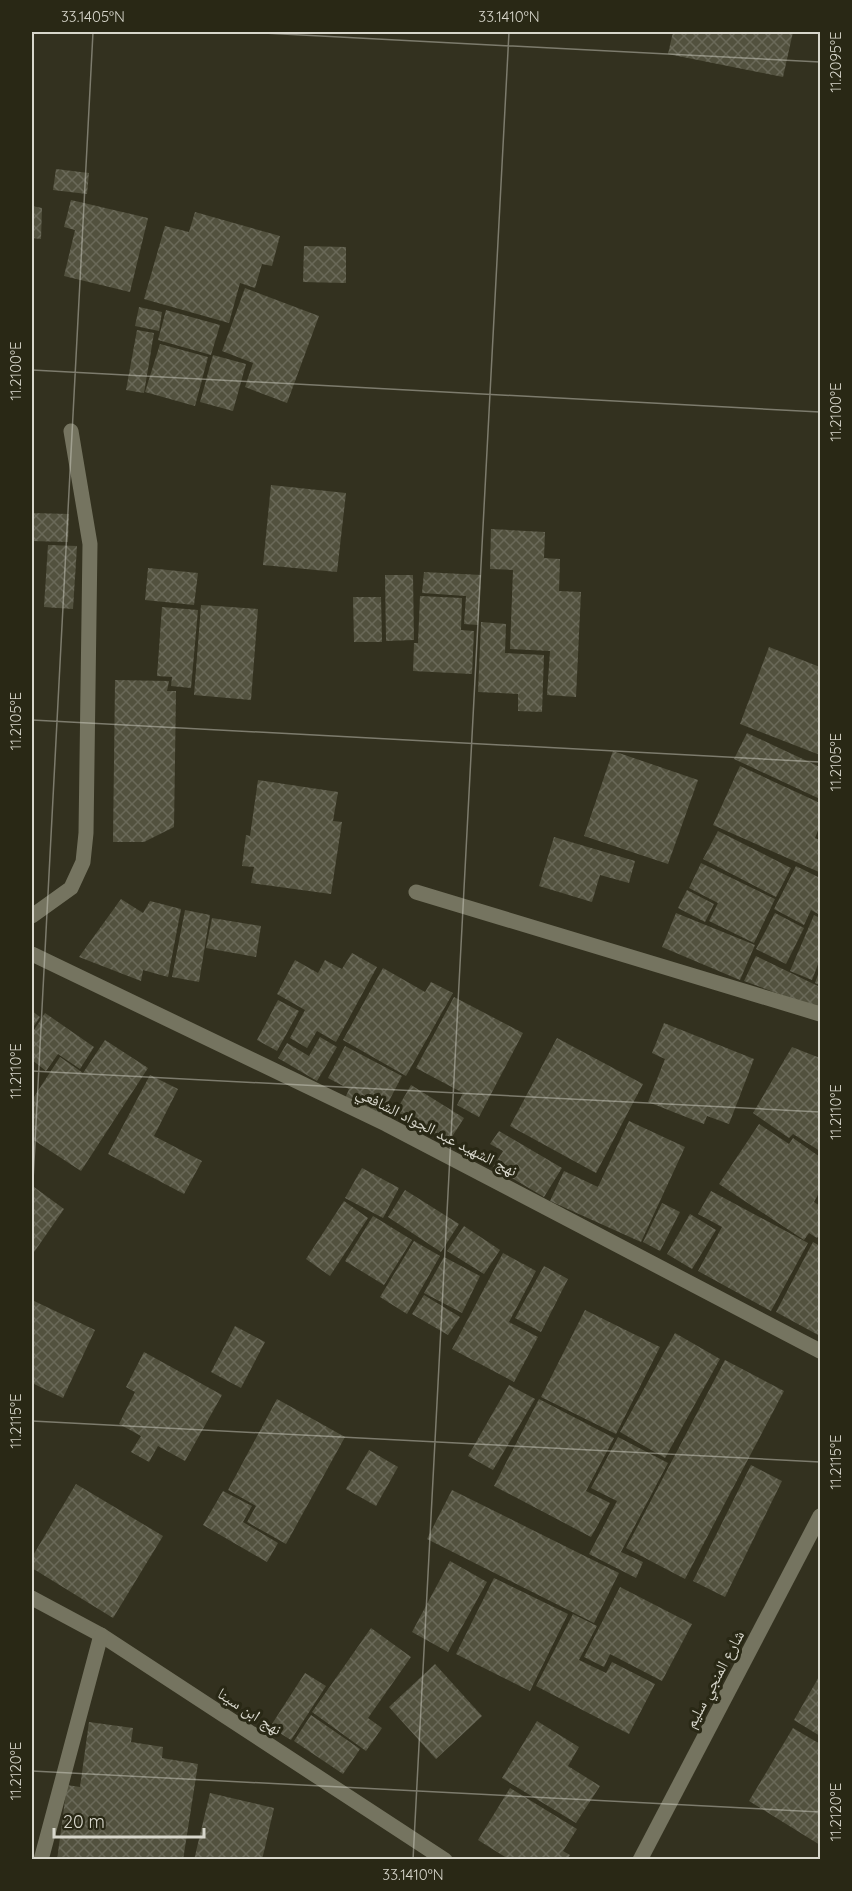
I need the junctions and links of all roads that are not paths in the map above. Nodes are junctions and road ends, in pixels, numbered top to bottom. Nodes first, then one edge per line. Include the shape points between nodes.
1 (71, 431) dead end
2 (416, 892) dead end
3 (32, 916) edge
4 (32, 954) edge
5 (820, 1014) edge
6 (820, 1351) edge
7 (820, 1516) edge
8 (32, 1598) edge
9 (101, 1635) junction
10 (41, 1860) edge
11 (445, 1860) edge
12 (640, 1860) edge

1 - 3 street via 90,544 86,832 82,862 71,888
2 - 5 street
4 - 6 street, نهج الشهيد عبد الجواد الشافعي via 386,1124
7 - 12 street, شارع المنجي سليم
8 - 9 street, نهج ابن سينا
9 - 10 street
9 - 11 street, نهج ابن سينا

